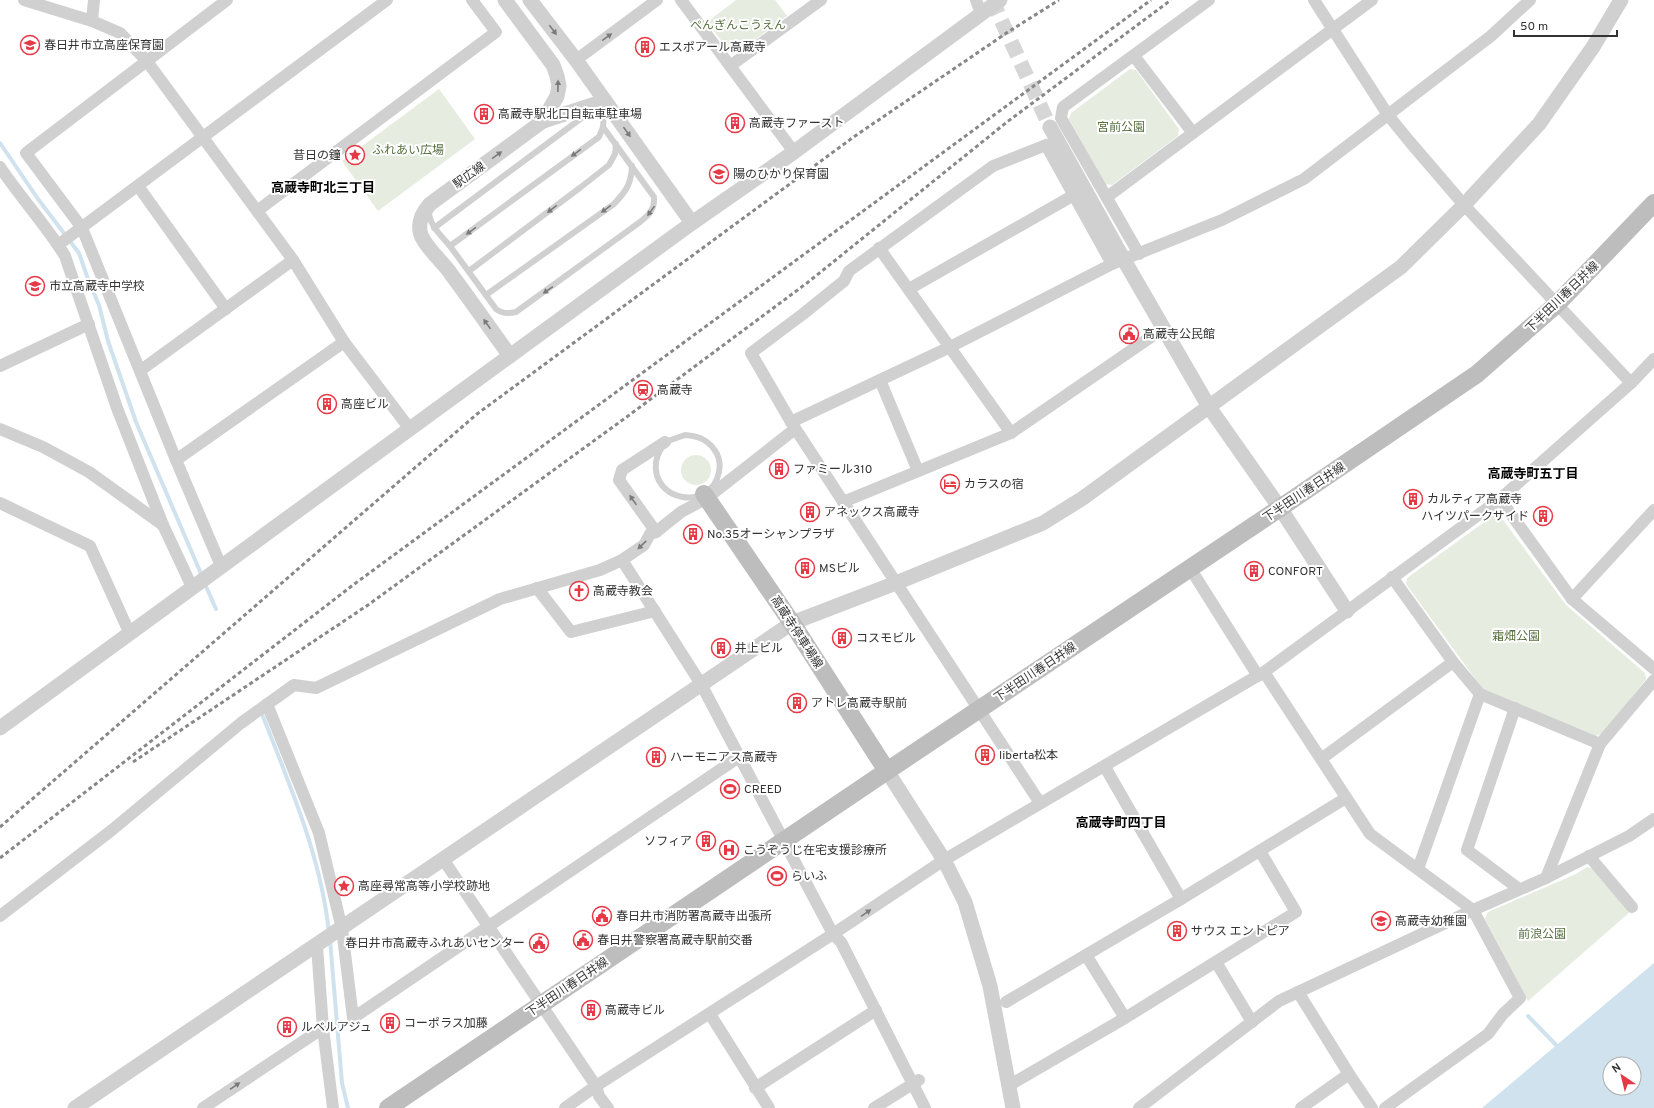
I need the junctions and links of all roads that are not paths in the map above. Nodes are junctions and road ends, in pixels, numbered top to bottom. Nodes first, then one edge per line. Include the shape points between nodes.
1 (24, 0) edge
2 (94, 0) edge
3 (227, 0) edge
4 (388, 0) edge
5 (472, 0) edge
6 (505, 0) edge
7 (530, 0) edge
8 (657, 0) edge
9 (681, 0) edge
10 (821, 0) edge
11 (1000, 0) edge
12 (1210, 0) edge
13 (1314, 0) edge
14 (1372, 0) edge
15 (1530, 0) edge
16 (1621, 0) edge
17 (978, 7) edge
18 (92, 21) junction
19 (1333, 29) junction
20 (1134, 56) junction
21 (146, 60) junction
22 (576, 60) junction
23 (730, 66) junction
24 (605, 101) junction
25 (1388, 115) junction
26 (543, 121) junction
27 (603, 127) junction
28 (1050, 127) tunnel mouth
29 (1193, 133) junction
30 (203, 138) junction
31 (616, 144) junction
32 (794, 152) junction
33 (632, 166) junction
34 (0, 167) edge
35 (138, 186) junction
36 (1074, 195) junction
37 (1107, 197) junction
38 (1654, 203) edge
39 (430, 204) junction
40 (1464, 205) junction
41 (257, 211) junction
42 (692, 223) junction
43 (434, 228) junction
44 (80, 230) junction
45 (58, 245) junction
46 (450, 246) junction
47 (879, 248) junction
48 (1139, 254) junction
49 (293, 260) junction
50 (1118, 262) junction
51 (469, 271) junction
52 (909, 289) junction
53 (486, 295) junction
54 (1557, 304) junction
55 (226, 308) junction
56 (89, 324) junction
57 (1164, 328) junction
58 (344, 342) junction
59 (950, 347) junction
60 (510, 356) junction
61 (1654, 359) edge
62 (0, 366) edge
63 (141, 370) junction
64 (880, 380) junction
65 (1631, 382) junction
66 (1209, 407) junction
67 (793, 425) junction
68 (0, 429) edge
69 (410, 429) junction
70 (1011, 433) junction
71 (665, 442) junction
72 (176, 460) junction
73 (918, 471) junction
74 (705, 496) junction
75 (1500, 499) junction
76 (844, 502) junction
77 (0, 503) edge
78 (1280, 508) junction
79 (1654, 510) edge
80 (163, 525) junction
81 (656, 532) junction
82 (622, 560) junction
83 (221, 566) junction
84 (1190, 568) junction
85 (1392, 577) junction
86 (199, 582) junction
87 (896, 583) junction
88 (537, 588) junction
89 (1572, 599) junction
90 (656, 611) junction
91 (1347, 611) junction
92 (792, 623) junction
93 (130, 634) junction
94 (1453, 662) junction
95 (1654, 669) edge
96 (1261, 674) junction
97 (1654, 680) edge
98 (701, 684) junction
99 (1480, 694) junction
100 (267, 704) junction
101 (1516, 708) junction
102 (979, 709) junction
103 (0, 728) edge
104 (1600, 744) junction
105 (739, 756) junction
106 (1321, 759) junction
107 (1105, 767) junction
108 (887, 771) junction
109 (1346, 798) junction
110 (1040, 803) junction
111 (1654, 819) edge
112 (784, 840) junction
113 (1260, 851) junction
114 (1588, 856) junction
115 (444, 859) junction
116 (944, 860) junction
117 (1418, 869) junction
118 (1546, 878) junction
119 (1519, 889) junction
120 (1181, 899) junction
121 (1632, 907) dead end
122 (1473, 910) junction
123 (0, 916) edge
124 (488, 924) junction
125 (342, 929) junction
126 (833, 934) junction
127 (317, 946) junction
128 (1086, 955) junction
129 (1216, 962) junction
130 (1298, 992) junction
131 (1006, 1002) dead end
132 (542, 1004) junction
133 (876, 1010) junction
134 (710, 1014) junction
135 (1125, 1018) junction
136 (1252, 1022) junction
137 (322, 1028) junction
138 (1349, 1074) junction
139 (916, 1081) junction
140 (596, 1086) junction
141 (1008, 1086) junction
142 (755, 1088) junction
143 (75, 1108) edge
144 (203, 1108) edge
145 (333, 1108) edge
146 (388, 1108) edge
147 (565, 1108) edge
148 (608, 1108) edge
149 (769, 1108) edge
150 (874, 1108) edge
151 (925, 1108) edge
152 (1013, 1108) edge
153 (1140, 1108) edge
154 (1301, 1108) edge
155 (1372, 1108) edge
156 (1385, 1108) edge

1 - 18 street
2 - 18 street
3 - 21 street
4 - 30 street
5 - 41 street via 496,32
26 -> 6 street, 駅広線 via 557,96 557,76 546,55
7 -> 22 street
22 -> 8 street
9 - 23 street
10 - 23 street
11 - 17 street
12 - 20 street
13 - 19 street
14 - 19 street
15 - 25 street via 1491,36
16 - 40 street via 1593,47 1539,124
17 - 32 street
18 - 21 street via 120,34
19 - 25 street
19 - 29 street
20 - 29 street
20 - 37 street via 1063,107 1061,118
21 - 30 street
21 - 44 street via 26,153
22 - 24 street
23 - 32 street
24 - 26 street
24 - 27 lane
24 -> 42 street
24 - 43 lane
25 - 40 street
25 - 48 street via 1304,179 1222,220
39 -> 26 street, 駅広線
27 - 31 lane
27 -> 46 lane via 599,137
28 - 50 street
29 - 37 street
30 - 35 street
30 - 41 street
31 - 33 lane
31 -> 51 lane via 615,154 609,165
32 - 42 street
33 -> 53 lane via 631,181 614,204
33 -> 53 lane via 654,197 655,205 648,215 516,312 501,313
34 - 45 street
35 - 44 street
35 - 55 street
36 - 47 street via 1046,145 994,166
36 - 50 street
36 - 52 street
37 - 48 street
38 - 54 main road, 下半田川春日井線
39 - 43 lane via 430,220
60 -> 39 street, 駅広線 via 421,235 420,219
40 - 54 street
40 - 66 street via 1401,267
41 - 49 street
42 - 60 street
43 - 46 lane
44 - 45 street
44 - 63 street
45 - 56 street via 65,256
46 - 51 lane
47 - 52 street
47 - 67 street via 849,271 844,281 751,353
48 - 50 street
49 - 55 street
49 - 58 street
50 - 57 street
50 - 59 street
51 - 53 lane
52 - 59 street
54 - 65 street
54 - 78 main road, 下半田川春日井線 via 1477,374
55 - 63 street
56 - 62 street
56 - 80 street via 117,408
57 - 66 street
57 - 70 street
58 - 69 street
58 - 72 street
59 - 64 street
59 - 70 street
60 - 69 street
61 - 65 street
63 - 72 street
64 - 67 street
64 - 73 street
65 - 75 street
66 - 78 street
66 - 87 street via 1083,498 1043,523
67 - 74 street
67 - 76 street
68 - 80 street via 43,447 89,472
69 - 83 street
70 - 73 street
71 - 74 lane via 656,461 659,481 666,490 679,497
71 - 74 lane via 685,435 696,436 714,447 720,468 718,478
81 -> 71 street via 619,480 622,470
72 - 83 street
73 - 76 street
74 - 81 street
74 - 92 main road, 高蔵寺停車場線
75 - 85 street
75 - 89 street
76 - 87 street
77 - 93 street via 90,546
78 - 84 main road, 下半田川春日井線
78 - 91 street
79 - 89 street
80 - 86 street
81 -> 82 street via 650,534 644,545
82 - 88 street via 600,570
82 - 90 street
83 - 86 street
84 - 96 street
84 - 102 main road, 下半田川春日井線
85 - 91 street
85 - 94 street
86 - 93 street
87 - 92 street
87 - 102 street
88 - 90 street via 571,632
88 - 100 street via 500,599 316,688 294,685
89 - 95 street
90 - 98 street
91 - 96 street
92 - 98 street
92 - 108 main road, 高蔵寺停車場線
93 - 103 street
94 - 99 street
94 - 106 street
96 - 106 street
96 - 107 street
97 - 104 street
98 - 105 street
98 - 115 street
99 - 101 street
99 - 117 street
100 - 123 street via 112,830
100 - 125 street via 319,833
101 - 104 street
101 - 119 street via 1467,850
102 - 108 main road, 下半田川春日井線
102 - 110 street
104 - 118 street
105 - 112 street
105 - 124 street
106 - 109 street
107 - 110 street
107 - 120 street
108 - 112 main road, 下半田川春日井線
108 - 116 street
109 - 113 street
109 - 117 street via 1370,834
110 - 116 street
111 - 114 street via 1629,836
112 - 126 street
112 - 132 main road, 下半田川春日井線
113 - 120 street
113 - 129 street via 1296,912
114 - 118 street
114 - 121 street
115 - 124 street
115 - 125 street
126 -> 116 street
116 - 141 street via 965,902 990,986
117 - 122 street
118 - 119 street
119 - 122 street
120 - 128 street
122 - 130 street
122 - 156 street via 1520,998 1503,1014 1488,1034
124 - 125 street via 352,1018
124 - 132 street
125 - 127 street
126 - 133 street via 841,942
126 - 134 street
127 - 137 street
127 - 143 street
128 - 131 street
128 - 135 street
129 - 135 street
129 - 136 street
130 - 136 street via 1279,1001
130 - 138 street
132 - 140 street
132 - 146 main road, 下半田川春日井線
133 - 139 street
133 - 142 street
134 - 140 street
134 - 142 street
135 - 141 street
136 - 153 street
144 -> 137 street
137 - 145 street
138 - 154 street
138 - 155 street
139 - 150 street
139 - 151 street
140 - 147 street
140 - 148 street via 598,1096
141 - 152 street
142 - 149 street

